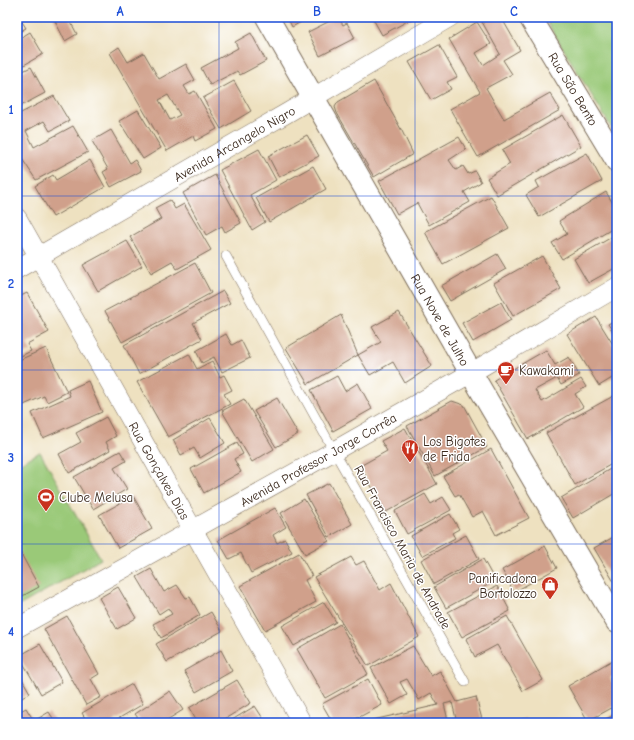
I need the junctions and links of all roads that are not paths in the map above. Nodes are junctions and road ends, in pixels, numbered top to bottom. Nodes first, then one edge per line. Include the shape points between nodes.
1 (266, 17) edge
2 (450, 17) edge
3 (530, 17) edge
4 (312, 98) junction
5 (617, 161) edge
6 (17, 218) edge
7 (39, 256) junction
8 (226, 256) dead end
9 (17, 269) edge
10 (617, 287) edge
11 (471, 373) junction
12 (334, 451) junction
13 (192, 530) junction
14 (617, 622) edge
15 (17, 628) edge
16 (465, 682) dead end
17 (302, 723) edge

1 - 4 street, Rua Nove de Julho
2 - 4 street, Avenida Arcangelo Nigro
3 - 5 street, Rua São Bento
4 - 7 street, Avenida Arcangelo Nigro
4 - 11 street, Rua Nove de Julho
6 - 7 street, Rua Gonçalves Dias
7 - 9 street, Avenida Arcangelo Nigro
7 - 13 street, Rua Gonçalves Dias
8 - 12 lane, Rua Francisco Maria de Andrade
10 - 11 street, Avenida Professor Jorge Corrêa
11 - 12 street, Avenida Professor Jorge Corrêa
11 - 14 street, Rua Nove de Julho
12 - 13 street, Avenida Professor Jorge Corrêa
12 - 16 lane, Rua Francisco Maria de Andrade
13 - 15 street, Avenida Professor Jorge Corrêa
13 - 17 street, Rua Gonçalves Dias

